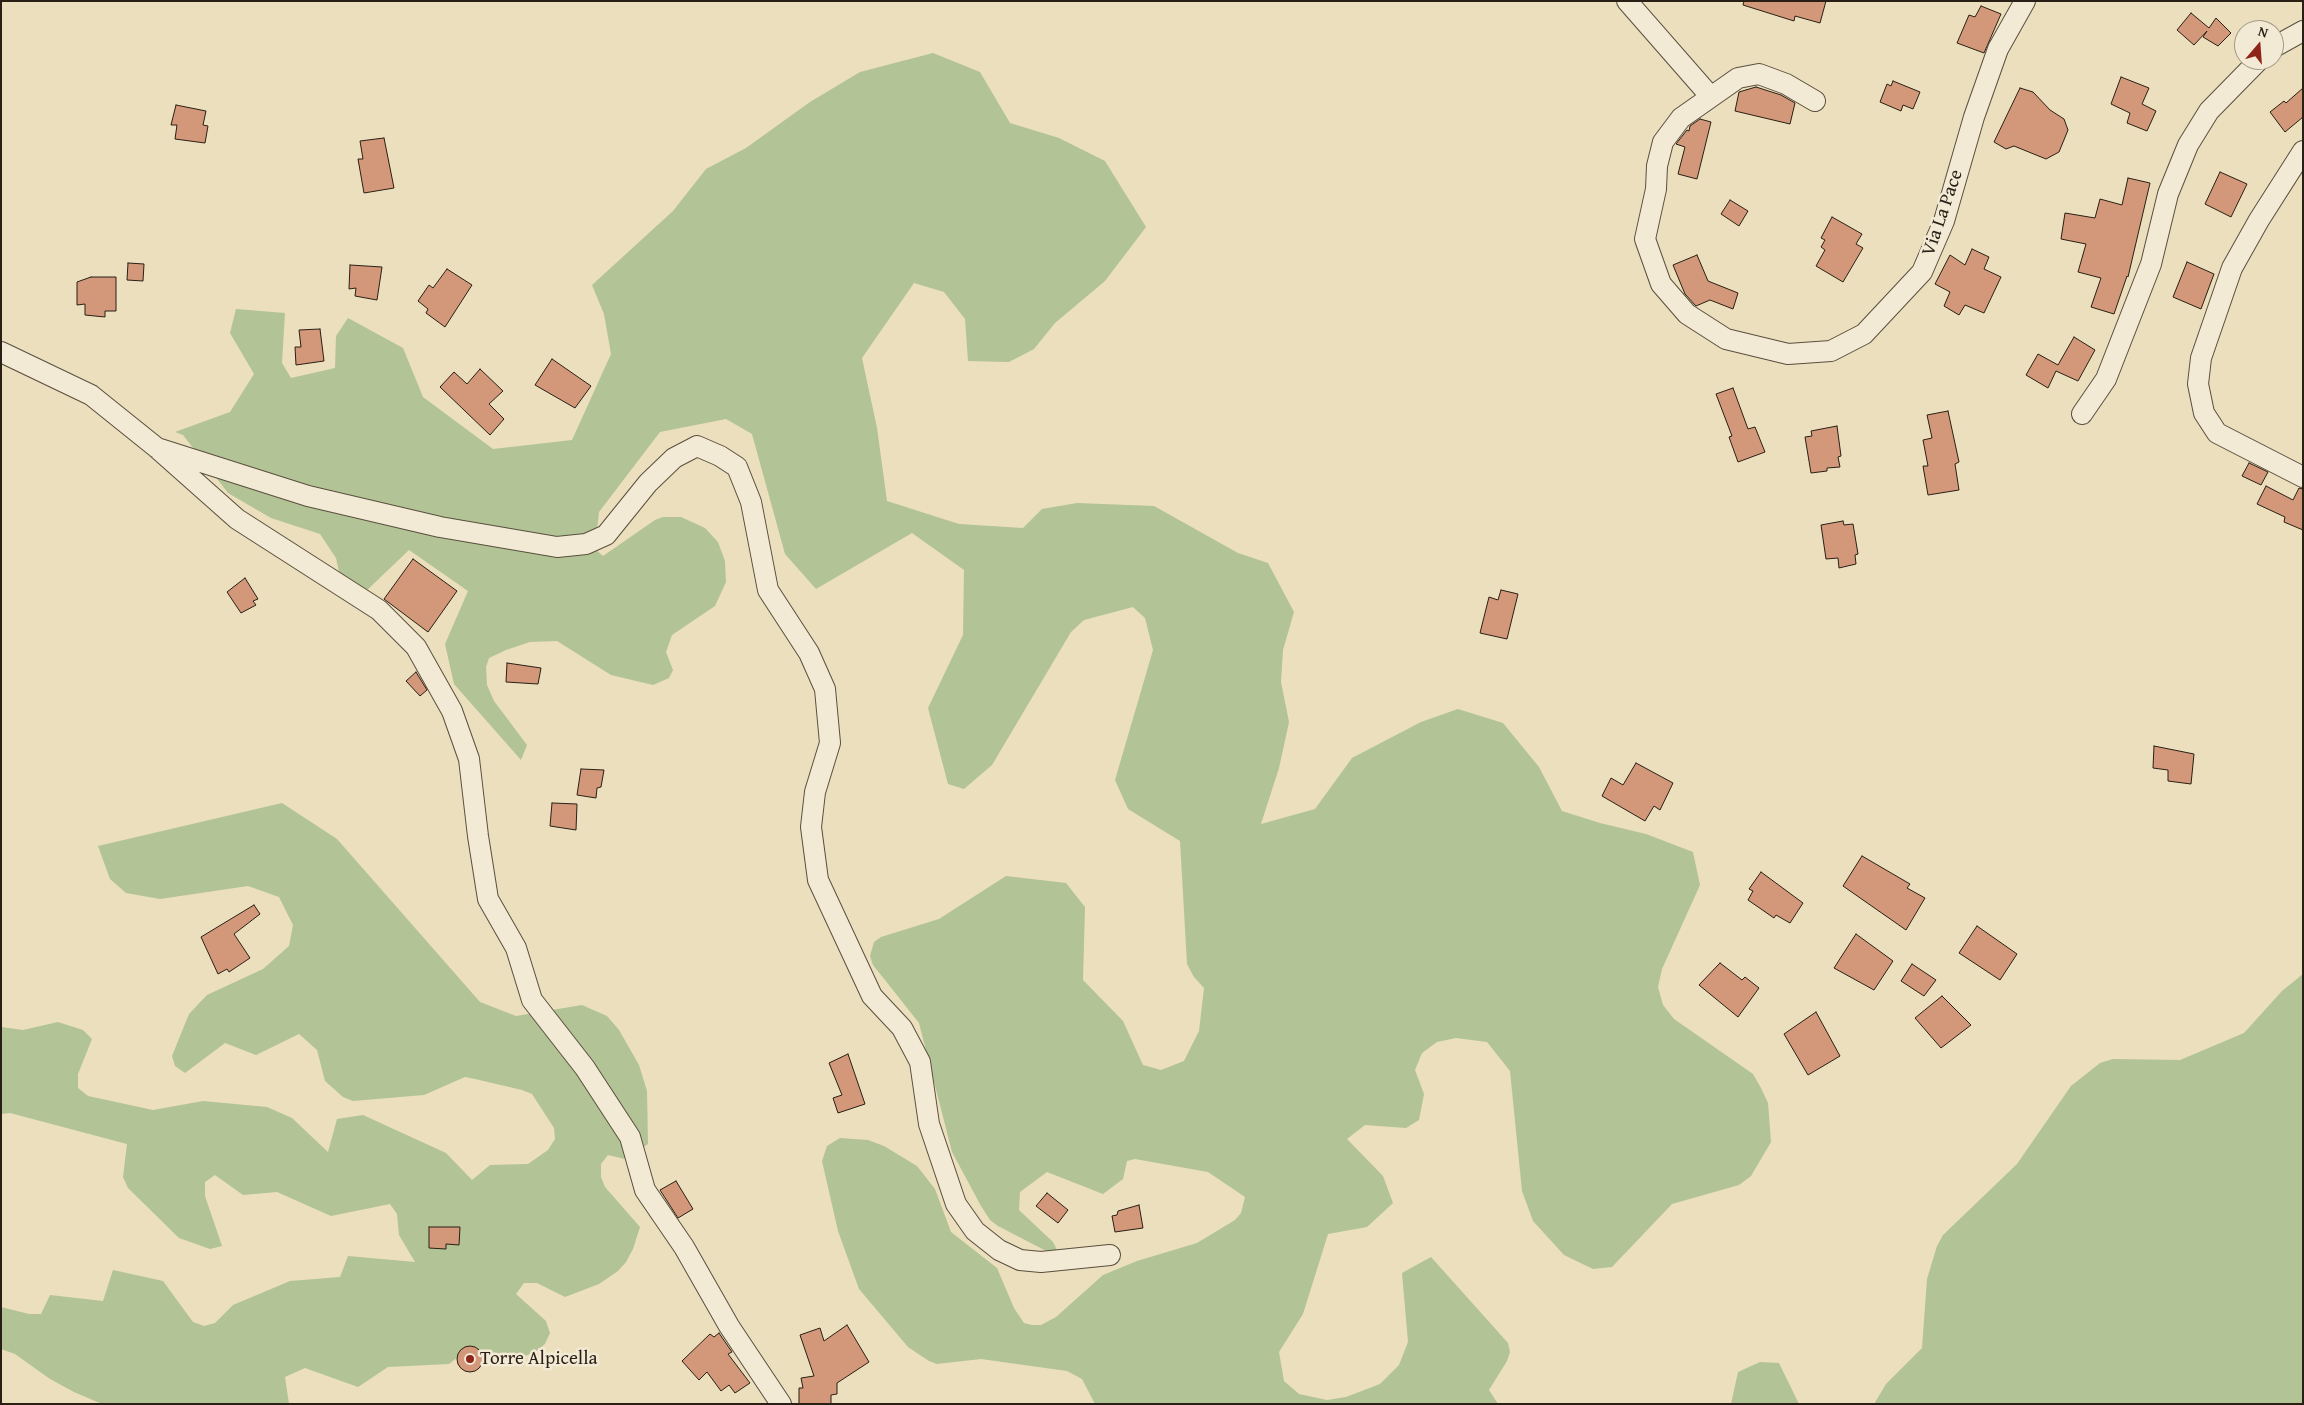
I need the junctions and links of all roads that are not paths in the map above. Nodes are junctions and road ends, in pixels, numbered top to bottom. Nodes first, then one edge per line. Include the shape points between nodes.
1 (1627, 1) edge
2 (2025, 1) edge
3 (2303, 31) edge
4 (2284, 41) edge
5 (2248, 70) edge
6 (1711, 97) junction
7 (1815, 101) dead end
8 (2303, 152) edge
9 (1, 352) edge
10 (2082, 414) dead end
11 (156, 448) junction
12 (2303, 476) edge
13 (1110, 1255) dead end
14 (781, 1404) edge

1 - 6 street
2 - 6 street, Via La Pace via 1998,49 1974,117 1944,221 1922,272 1864,334 1830,351 1788,354 1726,339 1687,314 1661,284 1645,239 1662,142 1681,118
3 - 4 street
5 - 10 street via 2209,111 2188,145 2168,194 2151,264 2106,379
6 - 7 street, Via La Pace via 1738,78 1759,74 1786,84
8 - 12 street via 2258,220 2232,268 2201,358 2198,384 2204,413 2217,433
9 - 11 street via 91,395
11 - 13 street via 308,496 440,527 557,547 586,544 606,535 648,483 674,458 696,446 720,456 737,468 751,502 768,590 810,653 825,689 830,743 815,792 811,827 818,880 872,996 902,1028 920,1062 929,1124 956,1204 975,1231 1020,1260 1042,1262
11 - 14 street via 237,519 379,610 416,646 452,711 469,759 488,899 516,948 532,1000 585,1068 630,1137 645,1190

